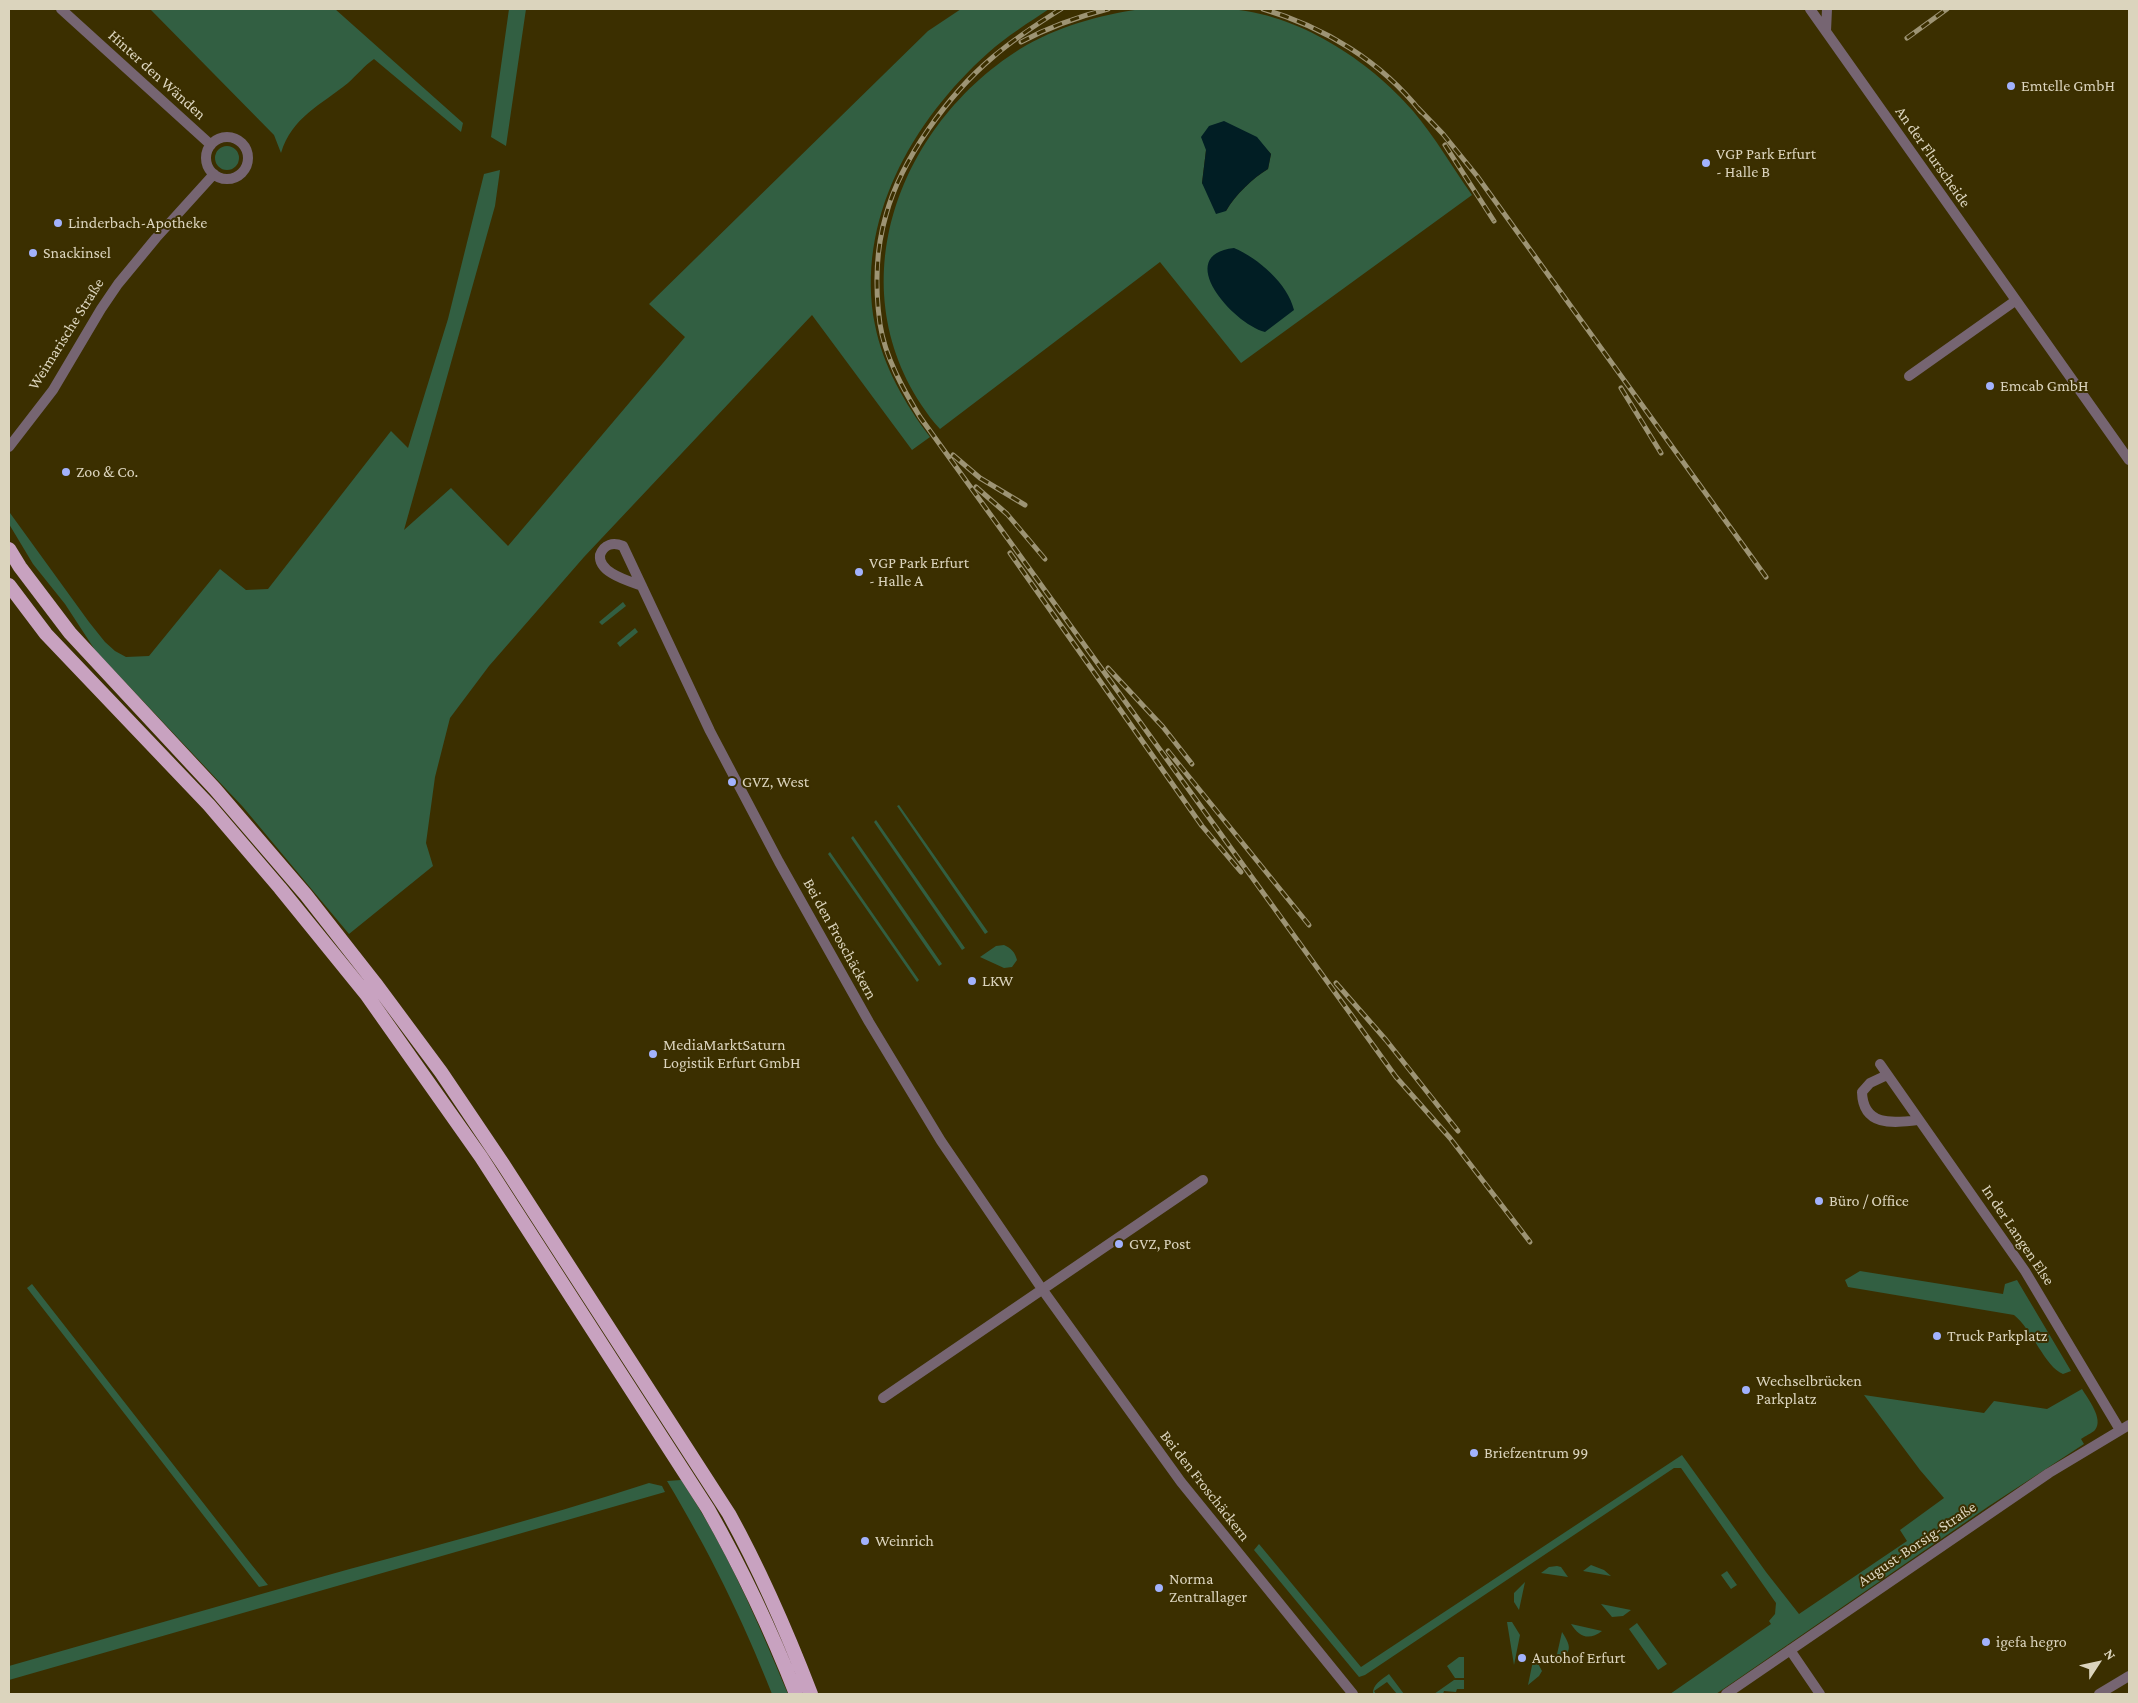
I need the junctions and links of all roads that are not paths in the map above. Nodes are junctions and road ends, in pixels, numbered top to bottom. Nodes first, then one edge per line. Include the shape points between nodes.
1 (61, 9) edge
2 (1810, 9) edge
3 (1827, 9) edge
4 (1826, 31) junction
5 (211, 145) junction
6 (214, 174) junction
7 (2015, 300) junction
8 (1909, 376) dead end
9 (9, 447) edge
10 (2129, 460) edge
11 (9, 548) edge
12 (9, 585) edge
13 (642, 586) junction
14 (1880, 1064) dead end
15 (1887, 1075) junction
16 (1919, 1120) junction
17 (1203, 1180) dead end
18 (1042, 1288) junction
19 (883, 1398) dead end
20 (2125, 1427) edge
21 (1790, 1650) junction
22 (2129, 1676) edge
23 (796, 1694) edge
24 (811, 1694) edge
25 (1353, 1694) edge
26 (1726, 1694) edge
27 (1820, 1694) edge
28 (2099, 1694) edge

1 - 5 street, Hinter den Wänden
2 - 4 street, An der Flurscheide
3 - 4 street
4 - 7 street, An der Flurscheide
5 - 6 street via 206,157
5 - 6 street via 223,138 237,140 243,144 248,157 245,170 234,179
6 - 9 street, Weimarische Straße via 118,284 53,390
7 - 8 street
7 - 10 street, An der Flurscheide
11 - 24 highway via 53,611 117,686 215,790 306,895 441,1072 728,1514 781,1619
12 - 23 highway via 46,634 209,805 280,888 366,994 433,1087 708,1509 760,1607
13 - 13 street, Bei den Froschäckern via 608,571 601,564 600,555 608,545 616,543 623,546
13 - 18 street, Bei den Froschäckern via 710,731 845,980 940,1138
14 - 15 street, In der Langen Else
15 - 16 street, In der Langen Else
15 - 16 street via 1870,1082 1862,1092 1862,1102 1867,1111 1874,1118 1893,1123
16 - 20 street, In der Langen Else via 2025,1270
17 - 18 street
18 - 19 street
18 - 25 street, Bei den Froschäckern via 1181,1482
20 - 21 street, August-Borsig-Straße via 2041,1478
21 - 26 street, August-Borsig-Straße
21 - 27 street
22 - 28 street

